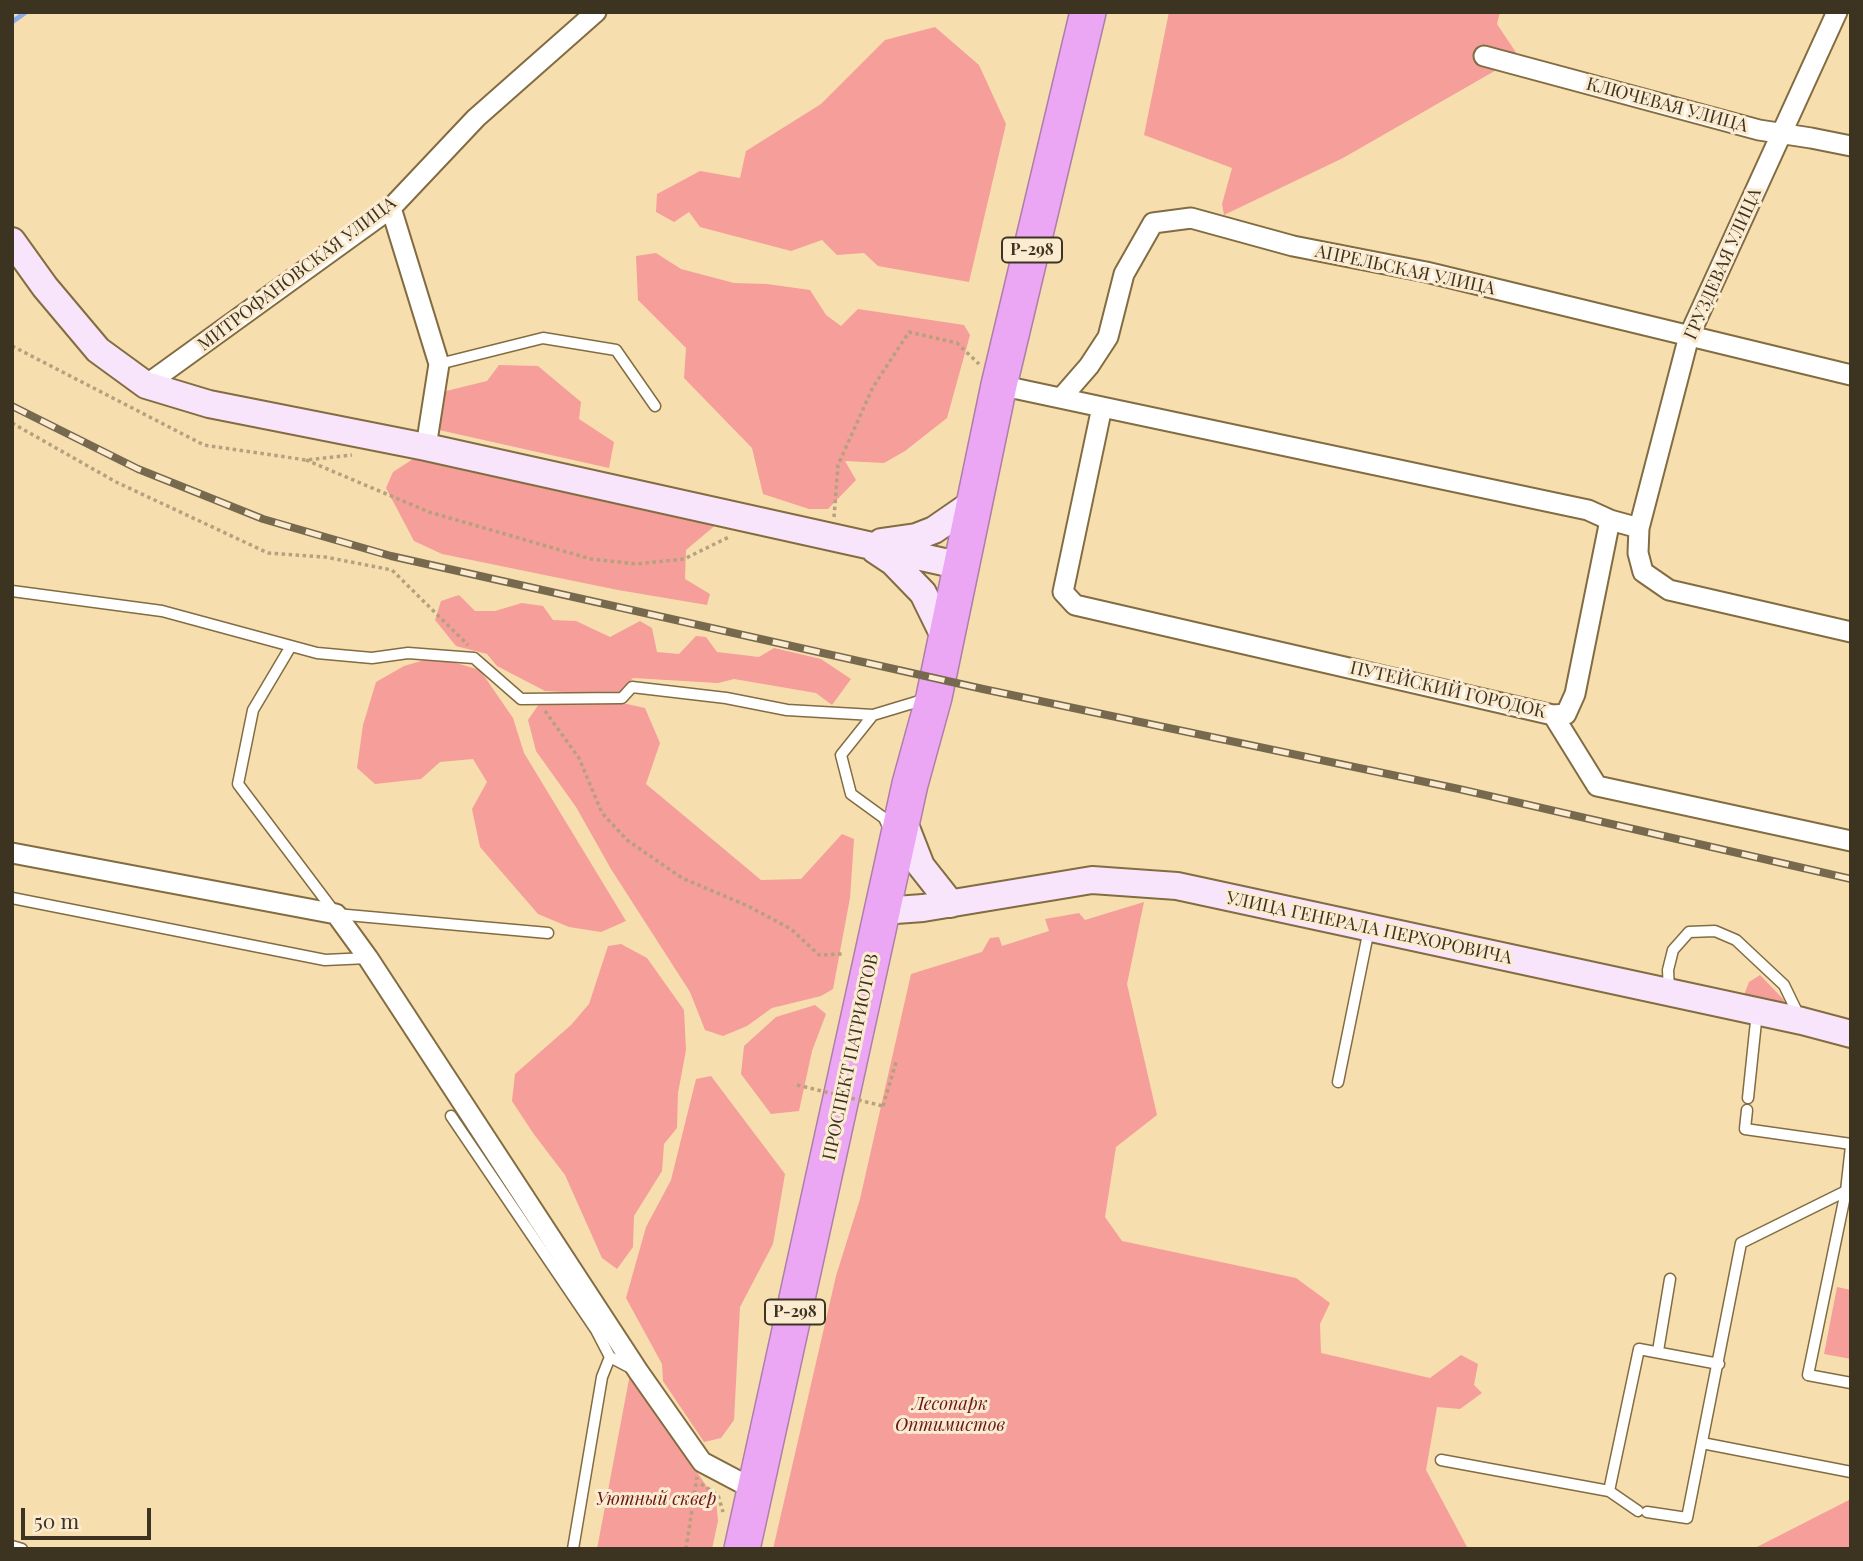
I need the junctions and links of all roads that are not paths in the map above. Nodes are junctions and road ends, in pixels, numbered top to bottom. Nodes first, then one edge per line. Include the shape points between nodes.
1 (596, 12) edge
2 (1088, 12) edge
3 (1837, 12) edge
4 (1484, 56) dead end
5 (1781, 134) junction
6 (1851, 146) edge
7 (391, 208) junction
8 (12, 241) edge
9 (1689, 335) junction
10 (439, 364) junction
11 (1851, 375) edge
12 (999, 384) junction
13 (146, 385) junction
14 (1062, 397) junction
15 (655, 406) dead end
16 (1101, 407) junction
17 (426, 447) junction
18 (976, 501) junction
19 (1610, 520) junction
20 (1639, 527) junction
21 (865, 544) junction
22 (962, 566) junction
23 (12, 591) edge
24 (1851, 632) edge
25 (946, 640) junction
26 (291, 646) junction
27 (934, 697) junction
28 (873, 715) junction
29 (1553, 715) junction
30 (900, 833) junction
31 (1851, 841) edge
32 (12, 853) edge
33 (12, 898) edge
34 (951, 904) junction
35 (882, 911) junction
36 (336, 914) junction
37 (1369, 929) junction
38 (548, 933) dead end
39 (369, 958) junction
40 (1669, 993) junction
41 (1757, 1012) junction
42 (1802, 1021) junction
43 (1851, 1034) edge
44 (1338, 1082) dead end
45 (1748, 1098) dead end
46 (1747, 1110) dead end
47 (451, 1116) dead end
48 (1851, 1145) edge
49 (1846, 1191) junction
50 (1670, 1279) dead end
51 (1658, 1351) junction
52 (610, 1357) junction
53 (1719, 1364) junction
54 (638, 1371) junction
55 (1851, 1383) edge
56 (1702, 1443) junction
57 (1441, 1460) dead end
58 (1851, 1472) edge
59 (755, 1490) junction
60 (1609, 1490) junction
61 (12, 1546) edge
62 (22, 1549) edge
63 (573, 1549) edge
64 (742, 1549) edge

1 - 7 street, МИТРОФАНОВСКАЯ УЛИЦА via 476,118
2 - 12 highway, Р-298
3 - 5 street, ГРУЗДЕВАЯ УЛИЦА
4 - 5 street, КЛЮЧЕВАЯ УЛИЦА
5 - 6 street, КЛЮЧЕВАЯ УЛИЦА
5 - 9 street, ГРУЗДЕВАЯ УЛИЦА
7 - 10 street
7 - 13 street, МИТРОФАНОВСКАЯ УЛИЦА
8 - 13 street via 98,350
9 - 11 street, АПРЕЛЬСКАЯ УЛИЦА
9 - 14 street, АПРЕЛЬСКАЯ УЛИЦА via 1426,272 1293,246 1191,218 1153,223 1124,274 1108,337
9 - 20 street, ГРУЗДЕВАЯ УЛИЦА
10 - 15 lane via 543,338 615,350
10 - 17 street
12 - 14 street
12 - 18 highway, Р-298
13 - 17 street via 209,404
14 - 16 street
16 - 19 street via 1588,510
16 - 29 street, ПУТЕЙСКИЙ ГОРОДОК via 1063,592 1075,605
17 - 21 street
18 - 21 street via 916,537
18 - 22 highway, Р-298
19 - 20 street
19 - 29 street, ПУТЕЙСКИЙ ГОРОДОК via 1575,694 1566,714
20 - 24 street, ГРУЗДЕВАЯ УЛИЦА via 1643,572 1669,590
21 - 22 street
21 - 25 street via 893,562 923,593
22 - 25 highway, ПРОСПЕКТ ПАТРИОТОВ / Р-298
23 - 26 lane via 162,611
25 - 27 highway, ПРОСПЕКТ ПАТРИОТОВ / Р-298
26 - 28 lane via 372,658 408,653 474,658 521,699 622,698 632,687 788,710
26 - 36 lane via 253,710 238,784
27 - 28 lane
27 - 30 highway, ПРОСПЕКТ ПАТРИОТОВ / Р-298
28 - 30 lane via 841,755 851,794
29 - 31 street via 1597,786
30 - 34 street
30 - 35 highway, ПРОСПЕКТ ПАТРИОТОВ / Р-298
32 - 36 street
33 - 39 lane via 325,960
34 - 35 street, УЛИЦА ГЕНЕРАЛА ПЕРХОРОВИЧА
34 - 37 street, УЛИЦА ГЕНЕРАЛА ПЕРХОРОВИЧА via 1092,880 1177,886
35 - 59 highway, ПРОСПЕКТ ПАТРИОТОВ / Р-298
36 - 38 lane
36 - 39 street
37 - 40 street, УЛИЦА ГЕНЕРАЛА ПЕРХОРОВИЧА
37 - 44 lane
39 - 54 street
40 - 41 street, УЛИЦА ГЕНЕРАЛА ПЕРХОРОВИЧА
40 - 42 lane via 1673,950 1689,932 1715,931 1736,940 1784,985
41 - 42 street, УЛИЦА ГЕНЕРАЛА ПЕРХОРОВИЧА
41 - 45 lane
42 - 43 street, УЛИЦА ГЕНЕРАЛА ПЕРХОРОВИЧА
46 - 48 lane via 1745,1129
47 - 52 lane
48 - 49 lane
49 - 53 lane via 1741,1243
49 - 55 lane via 1808,1375
50 - 51 lane
51 - 53 lane
51 - 60 lane via 1639,1349
52 - 54 lane
52 - 63 lane via 602,1377
53 - 56 lane
54 - 59 street via 699,1471
56 - 58 lane
56 - 60 lane via 1687,1518 1643,1511
57 - 60 lane
59 - 64 highway, ПРОСПЕКТ ПАТРИОТОВ / Р-298
61 - 62 lane

